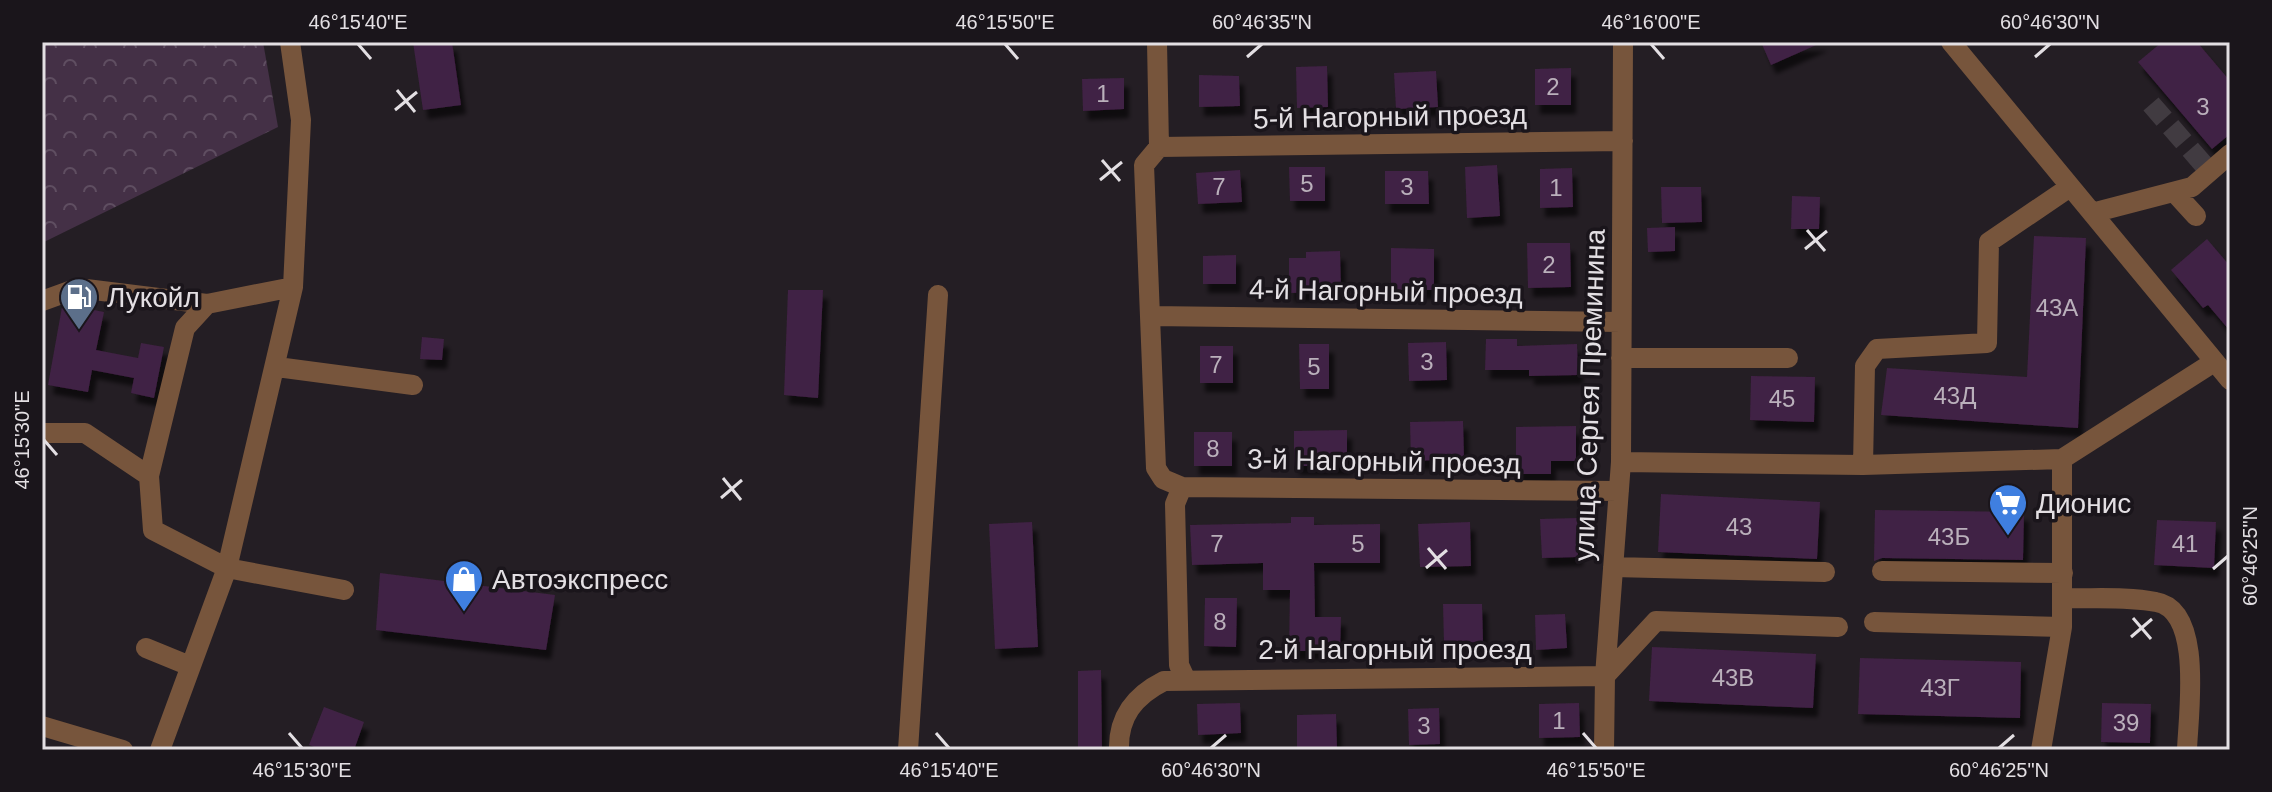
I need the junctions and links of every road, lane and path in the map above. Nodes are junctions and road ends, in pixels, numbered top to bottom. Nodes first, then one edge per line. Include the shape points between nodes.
1 (290, 42) edge
2 (1157, 42) edge
3 (1623, 42) edge
4 (1951, 42) edge
5 (1623, 141) junction
6 (1159, 147) junction
7 (2230, 154) edge
8 (2070, 187) junction
9 (2175, 193) junction
10 (2092, 213) junction
11 (2196, 216) dead end
12 (293, 287) junction
13 (938, 295) dead end
14 (42, 301) edge
15 (207, 304) junction
16 (1151, 316) junction
17 (1621, 322) junction
18 (1621, 358) junction
19 (1788, 358) dead end
20 (2214, 362) junction
21 (277, 367) junction
22 (2230, 380) edge
23 (413, 385) dead end
24 (42, 433) edge
25 (2062, 459) junction
26 (1621, 462) junction
27 (1863, 465) junction
28 (149, 476) junction
29 (1182, 487) junction
30 (1619, 491) junction
31 (1613, 567) junction
32 (227, 568) junction
33 (1882, 571) dead end
34 (1825, 572) dead end
35 (2063, 573) junction
36 (344, 590) dead end
37 (2062, 598) junction
38 (1874, 622) dead end
39 (1838, 627) dead end
40 (2062, 627) junction
41 (146, 648) dead end
42 (190, 666) junction
43 (1605, 676) junction
44 (1185, 678) junction
45 (42, 726) edge
46 (123, 750) edge
47 (160, 750) edge
48 (908, 750) edge
49 (1119, 750) edge
50 (1604, 750) edge
51 (2041, 750) edge
52 (2187, 750) edge

1 - 12 street via 301,120
2 - 6 street
3 - 5 street, улица Сергея Преминина
4 - 8 street
5 - 6 street, 5-й Нагорный проезд
5 - 17 street, улица Сергея Преминина
6 - 16 street via 1144,165
7 - 9 street via 2192,187
8 - 10 street
8 - 27 street via 1989,242 1987,343 1877,349 1865,366
9 - 10 street
9 - 11 street
10 - 20 street
12 - 15 street
12 - 21 street
13 - 48 street
14 - 15 street via 78,288
15 - 28 street via 185,328
16 - 17 street, 4-й Нагорный проезд
16 - 29 street via 1156,468 1163,479
17 - 18 street, улица Сергея Преминина
18 - 19 street
18 - 26 street, улица Сергея Преминина
20 - 22 street
20 - 25 street
21 - 23 street
21 - 32 street
24 - 28 street via 85,433
25 - 27 street
25 - 35 street
26 - 27 street
26 - 30 street, улица Сергея Преминина
28 - 32 street via 153,530
29 - 30 street, 3-й Нагорный проезд
29 - 44 street via 1175,504 1179,665
30 - 31 street, улица Сергея Преминина
31 - 34 street
31 - 43 street, улица Сергея Преминина
32 - 36 street
32 - 42 street
33 - 35 street
35 - 37 street
37 - 40 street
37 - 52 street via 2159,602 2174,613 2186,634 2190,658
38 - 40 street
39 - 43 street via 1656,621
40 - 51 street
41 - 42 street
42 - 47 street
43 - 44 street, 2-й Нагорный проезд
43 - 50 street, улица Сергея Преминина
44 - 49 street, 2-й Нагорный проезд via 1141,693 1118,726
45 - 46 street

